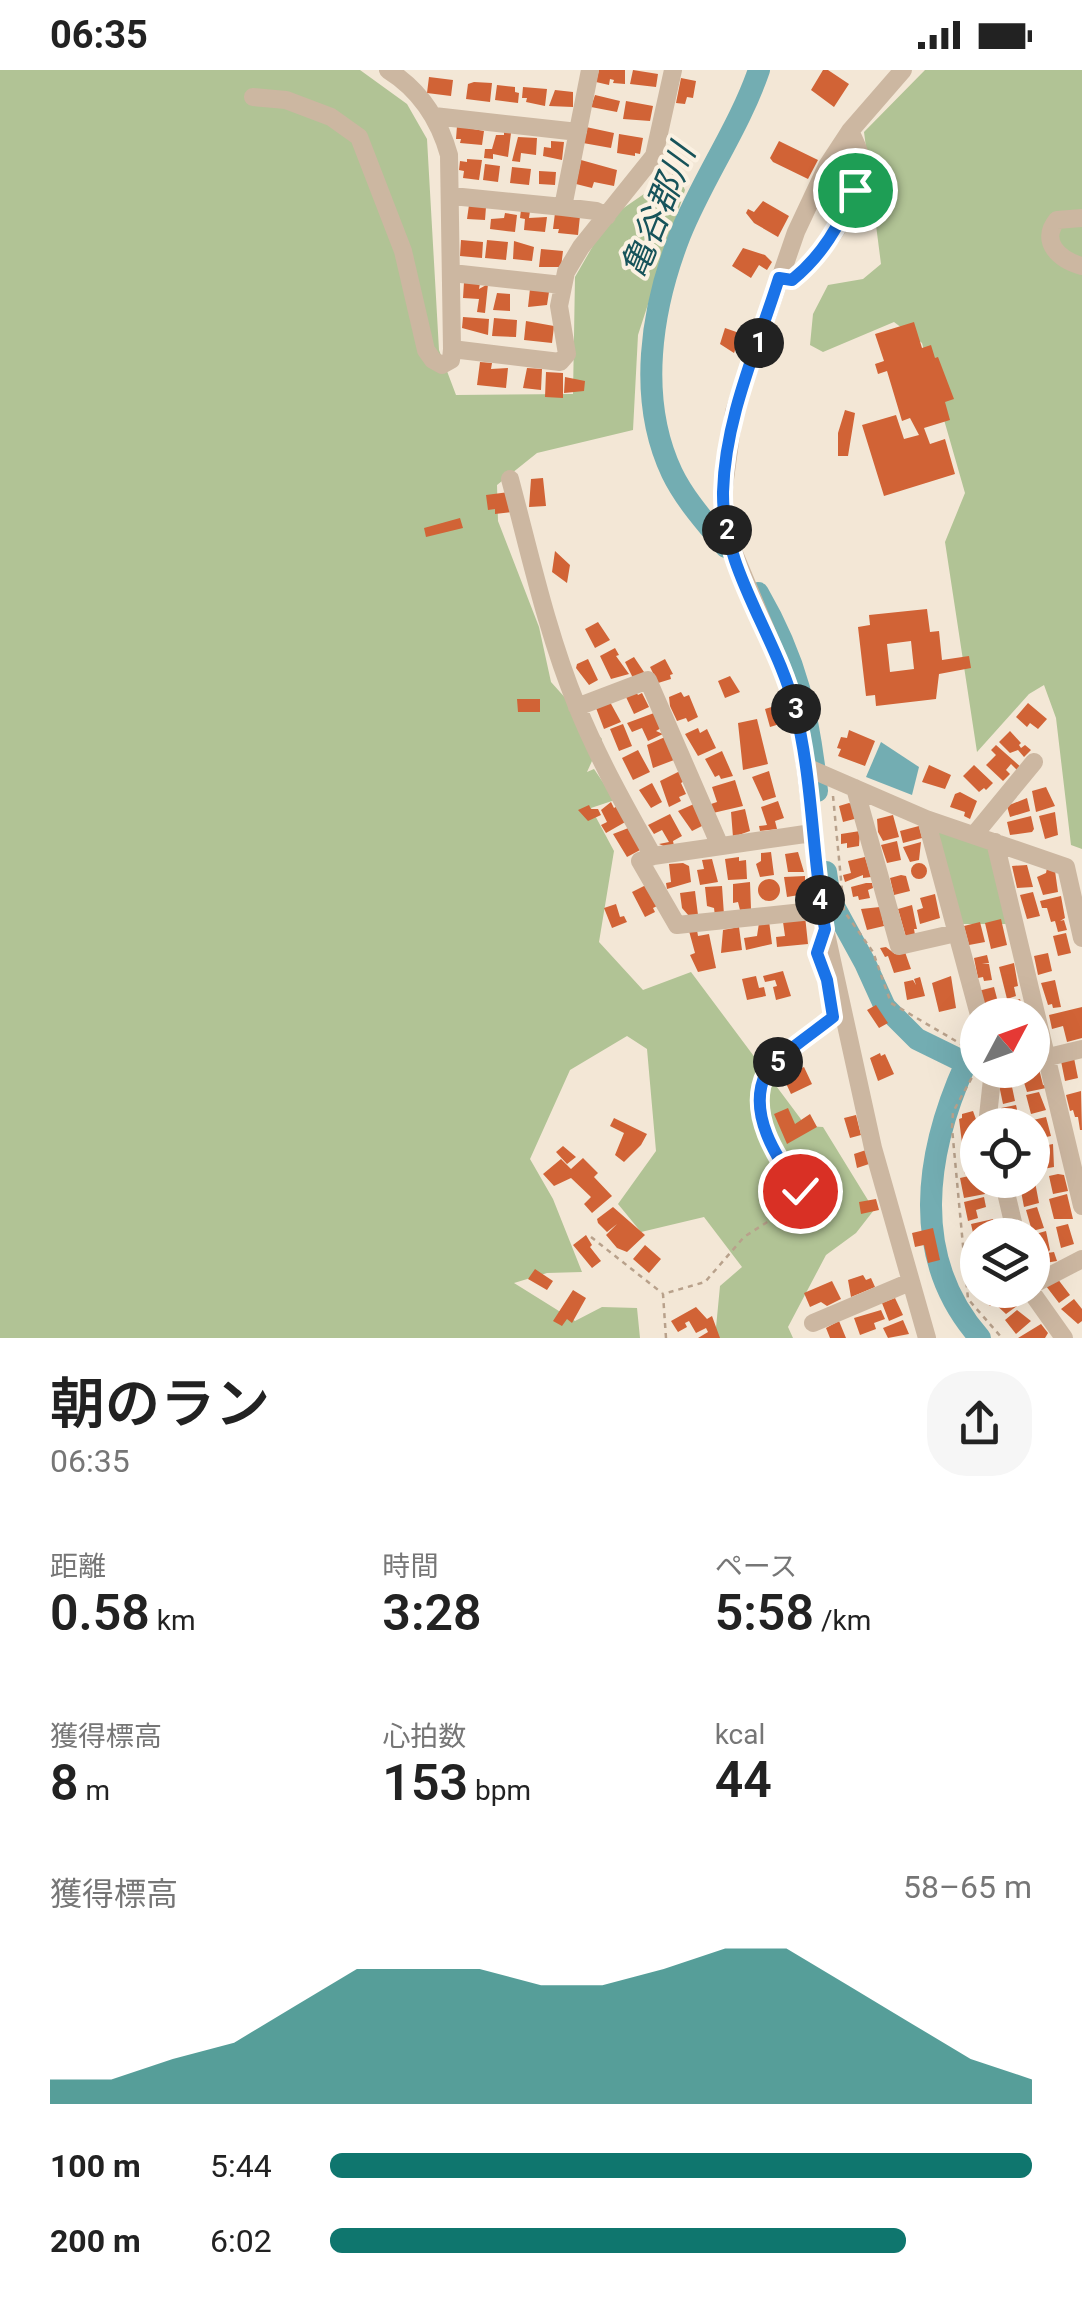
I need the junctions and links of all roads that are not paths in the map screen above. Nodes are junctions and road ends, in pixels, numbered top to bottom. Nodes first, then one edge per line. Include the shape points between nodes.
1 (388, 70) edge
2 (590, 70) edge
3 (674, 70) edge
4 (903, 70) edge
5 (253, 97) dead end
6 (434, 116) junction
7 (850, 131) junction
8 (578, 132) junction
9 (452, 196) junction
10 (563, 207) junction
11 (607, 216) junction
12 (1082, 218) edge
13 (1082, 266) edge
14 (452, 273) junction
15 (779, 278) junction
16 (562, 285) junction
17 (452, 349) junction
18 (510, 478) dead end
19 (577, 707) junction
20 (1034, 762) dead end
21 (820, 773) junction
22 (855, 788) junction
23 (926, 819) junction
24 (812, 833) junction
25 (974, 835) junction
26 (994, 842) junction
27 (720, 846) junction
28 (653, 856) junction
29 (822, 910) junction
30 (956, 933) junction
31 (1082, 938) edge
32 (973, 998) edge
33 (1027, 998) edge
34 (1082, 1049) edge
35 (1050, 1057) edge
36 (1048, 1088) edge
37 (1082, 1206) edge
38 (1082, 1260) edge
39 (1050, 1278) edge
40 (910, 1282) junction
41 (1045, 1308) edge
42 (813, 1323) dead end
43 (927, 1338) edge
44 (1064, 1338) edge

1 - 6 street
2 - 8 street
3 - 11 street via 654,156
4 - 7 street
5 - 17 street via 286,100 332,117 359,136 404,251 426,350 442,364 451,360
6 - 8 street
6 - 9 street via 449,155
7 - 15 street via 812,196
7 - 15 street via 861,163 842,219 804,270 792,280
8 - 10 street
9 - 10 street
9 - 14 street
10 - 11 street
11 - 16 street via 571,261
12 - 13 street via 1057,220 1050,242 1056,254
14 - 16 street
14 - 17 street
15 - 21 street via 734,412 725,522
16 - 17 street via 568,354 560,362
18 - 19 street
19 - 27 street via 648,680
19 - 28 street
20 - 25 street
21 - 22 street
21 - 24 street
22 - 23 street
22 - 30 street via 899,946
23 - 25 street
23 - 30 street
24 - 27 street
24 - 29 street
25 - 26 street
26 - 31 street via 1066,866
26 - 33 street
27 - 28 street
28 - 29 street via 640,860 677,925
29 - 40 street via 873,1148
30 - 32 street
34 - 35 street
36 - 37 street
38 - 39 street
40 - 42 street
40 - 43 street
41 - 44 street

